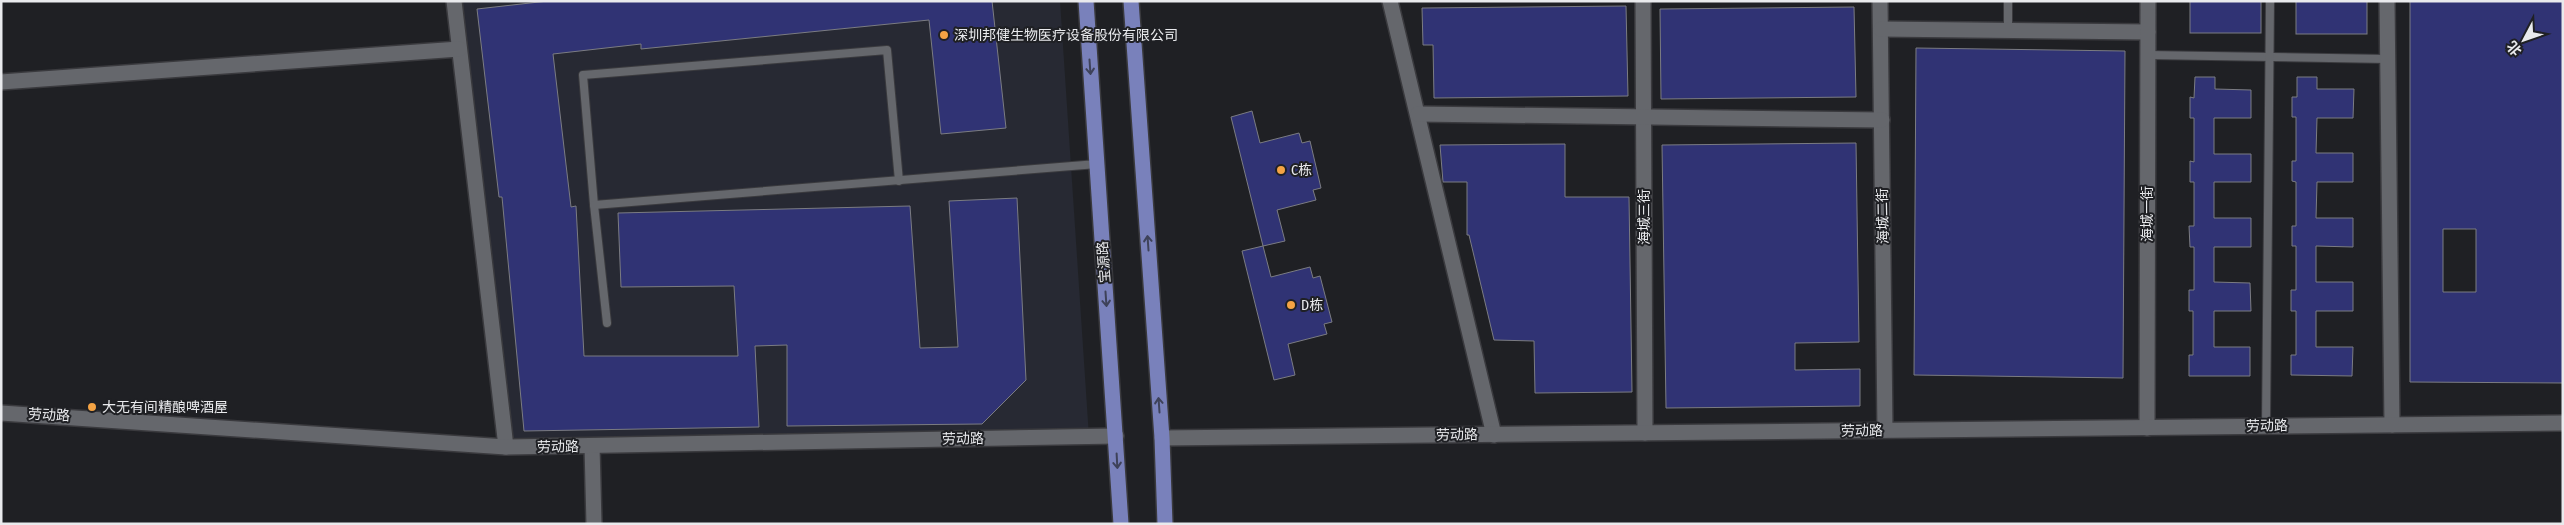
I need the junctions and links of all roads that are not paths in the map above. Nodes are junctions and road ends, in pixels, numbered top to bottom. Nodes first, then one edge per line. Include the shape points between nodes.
1 (454, 1) edge
2 (1086, 1) edge
3 (1131, 1) edge
4 (1390, 1) edge
5 (1643, 1) edge
6 (1880, 1) edge
7 (2008, 1) edge
8 (2148, 1) edge
9 (2270, 1) edge
10 (2387, 1) edge
11 (1881, 29) junction
12 (2008, 30) junction
13 (2148, 32) junction
14 (460, 49) junction
15 (2148, 55) junction
16 (2270, 57) junction
17 (2388, 59) junction
18 (1, 82) edge
19 (1418, 114) junction
20 (1643, 117) junction
21 (1882, 120) junction
22 (1097, 164) junction
23 (899, 181) junction
24 (594, 205) junction
25 (608, 323) dead end
26 (1, 413) edge
27 (2563, 423) edge
28 (2392, 425) junction
29 (2266, 426) junction
30 (2147, 428) junction
31 (1885, 430) junction
32 (1645, 433) junction
33 (1494, 435) junction
34 (1116, 436) junction
35 (1162, 438) junction
36 (592, 446) junction
37 (506, 447) junction
38 (594, 524) edge
39 (1120, 524) edge
40 (1165, 524) edge

1 - 14 street
2 -> 22 main road, 宝源路
35 -> 3 main road
4 - 19 street
5 - 20 street, 海城三街
6 - 11 street, 海城二街
7 - 12 lane
8 - 13 street, 海城一街
9 - 16 lane
10 - 17 street
11 - 12 street
11 - 21 street, 海城二街
12 - 13 street
13 - 15 street, 海城一街
14 - 18 street
14 - 37 street
15 - 16 lane
15 - 30 street, 海城一街
16 - 17 lane
16 - 29 lane
17 - 28 street
19 - 20 street
19 - 33 street
20 - 21 street
20 - 32 street, 海城三街
21 - 31 street, 海城二街
22 - 23 lane
22 -> 34 main road, 宝源路
23 - 24 lane
23 - 24 lane via 887,50 582,75
24 - 25 lane
26 - 37 street, 劳动路
27 - 28 street, 劳动路
28 - 29 street, 劳动路
29 - 30 street, 劳动路
30 - 31 street, 劳动路
31 - 32 street, 劳动路
32 - 33 street, 劳动路
33 - 35 street, 劳动路
34 - 36 street, 劳动路
34 -> 39 main road, 宝源路
35 - 40 main road
36 - 37 street, 劳动路
36 - 38 street

